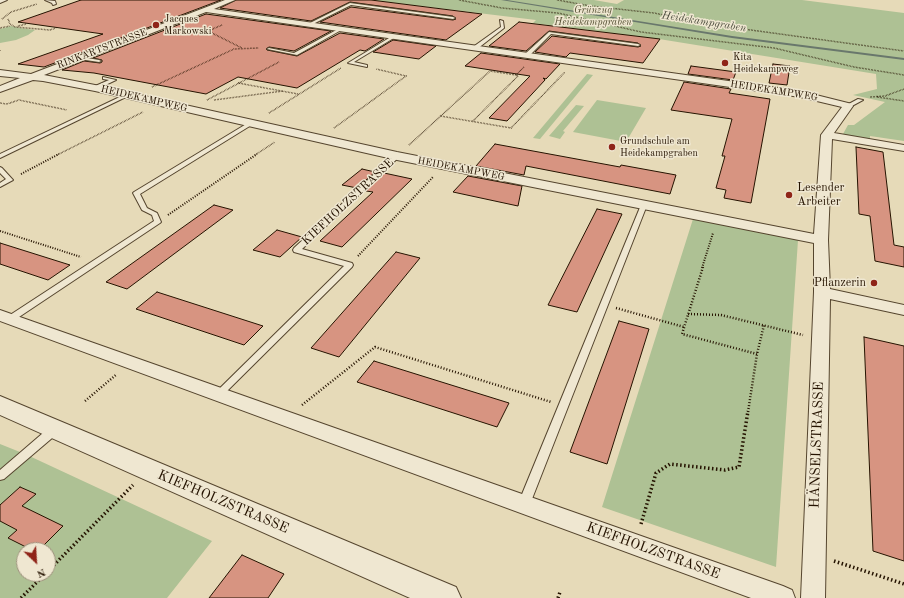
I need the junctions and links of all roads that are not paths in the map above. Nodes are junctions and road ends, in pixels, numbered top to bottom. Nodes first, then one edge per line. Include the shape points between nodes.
1 (3, 0) edge
2 (230, 0) edge
3 (0, 1) edge
4 (205, 10) junction
5 (453, 18) dead end
6 (501, 21) dead end
7 (310, 24) junction
8 (340, 29) junction
9 (395, 36) junction
10 (638, 45) dead end
11 (475, 48) junction
12 (269, 50) road end
13 (527, 55) junction
14 (81, 58) junction
15 (99, 61) dead end
16 (365, 66) road end
17 (0, 73) edge
18 (31, 77) junction
19 (105, 78) dead end
20 (95, 88) junction
21 (0, 89) edge
22 (128, 95) junction
23 (860, 100) road end
24 (848, 106) junction
25 (250, 124) junction
26 (827, 135) junction
27 (904, 148) edge
28 (0, 156) edge
29 (397, 156) junction
30 (0, 169) edge
31 (0, 185) edge
32 (644, 205) junction
33 (821, 240) junction
34 (822, 292) junction
35 (904, 310) edge
36 (5, 317) edge
37 (219, 394) junction
38 (0, 405) edge
39 (55, 429) junction
40 (0, 476) edge
41 (524, 504) junction
42 (445, 598) edge
43 (783, 598) edge
44 (813, 598) edge

1 - 3 street
2 - 4 street
4 - 7 street, HEIDEKAMPWEG
4 - 14 street, RINKARTSTRASSE
5 - 7 lane via 350,4
6 - 11 lane via 503,27
7 - 8 street, HEIDEKAMPWEG
8 - 9 street, HEIDEKAMPWEG
8 - 12 lane via 295,54
9 - 11 street, HEIDEKAMPWEG
9 - 16 lane via 350,63
10 - 13 lane via 550,33
11 - 13 street, HEIDEKAMPWEG
13 - 24 street, HEIDEKAMPWEG via 800,94
14 - 15 lane
14 - 18 street, RINKARTSTRASSE
17 - 18 street, HEIDEKAMPWEG
18 - 20 street, HEIDEKAMPWEG
18 - 21 street, RINKARTSTRASSE
19 - 20 lane via 114,80
20 - 22 street, HEIDEKAMPWEG
22 - 25 street, HEIDEKAMPWEG
22 - 28 lane
23 - 24 lane
24 - 26 street
25 - 29 street, HEIDEKAMPWEG
25 - 36 lane, KIEFHOLZSTRASSE via 136,193 144,208 155,214 158,222
26 - 27 street
26 - 33 street, HÄNSELSTRASSE
29 - 32 street, HEIDEKAMPWEG
29 - 37 lane, KIEFHOLZSTRASSE via 297,250 349,265
30 - 31 lane via 10,180
32 - 33 street, HEIDEKAMPWEG
32 - 41 lane
33 - 34 street, HÄNSELSTRASSE
34 - 35 street
34 - 44 street, HÄNSELSTRASSE
36 - 37 street, KIEFHOLZSTRASSE
37 - 41 street, KIEFHOLZSTRASSE
38 - 39 street, KIEFHOLZSTRASSE
39 - 40 lane
39 - 42 street, KIEFHOLZSTRASSE
41 - 43 street, KIEFHOLZSTRASSE

